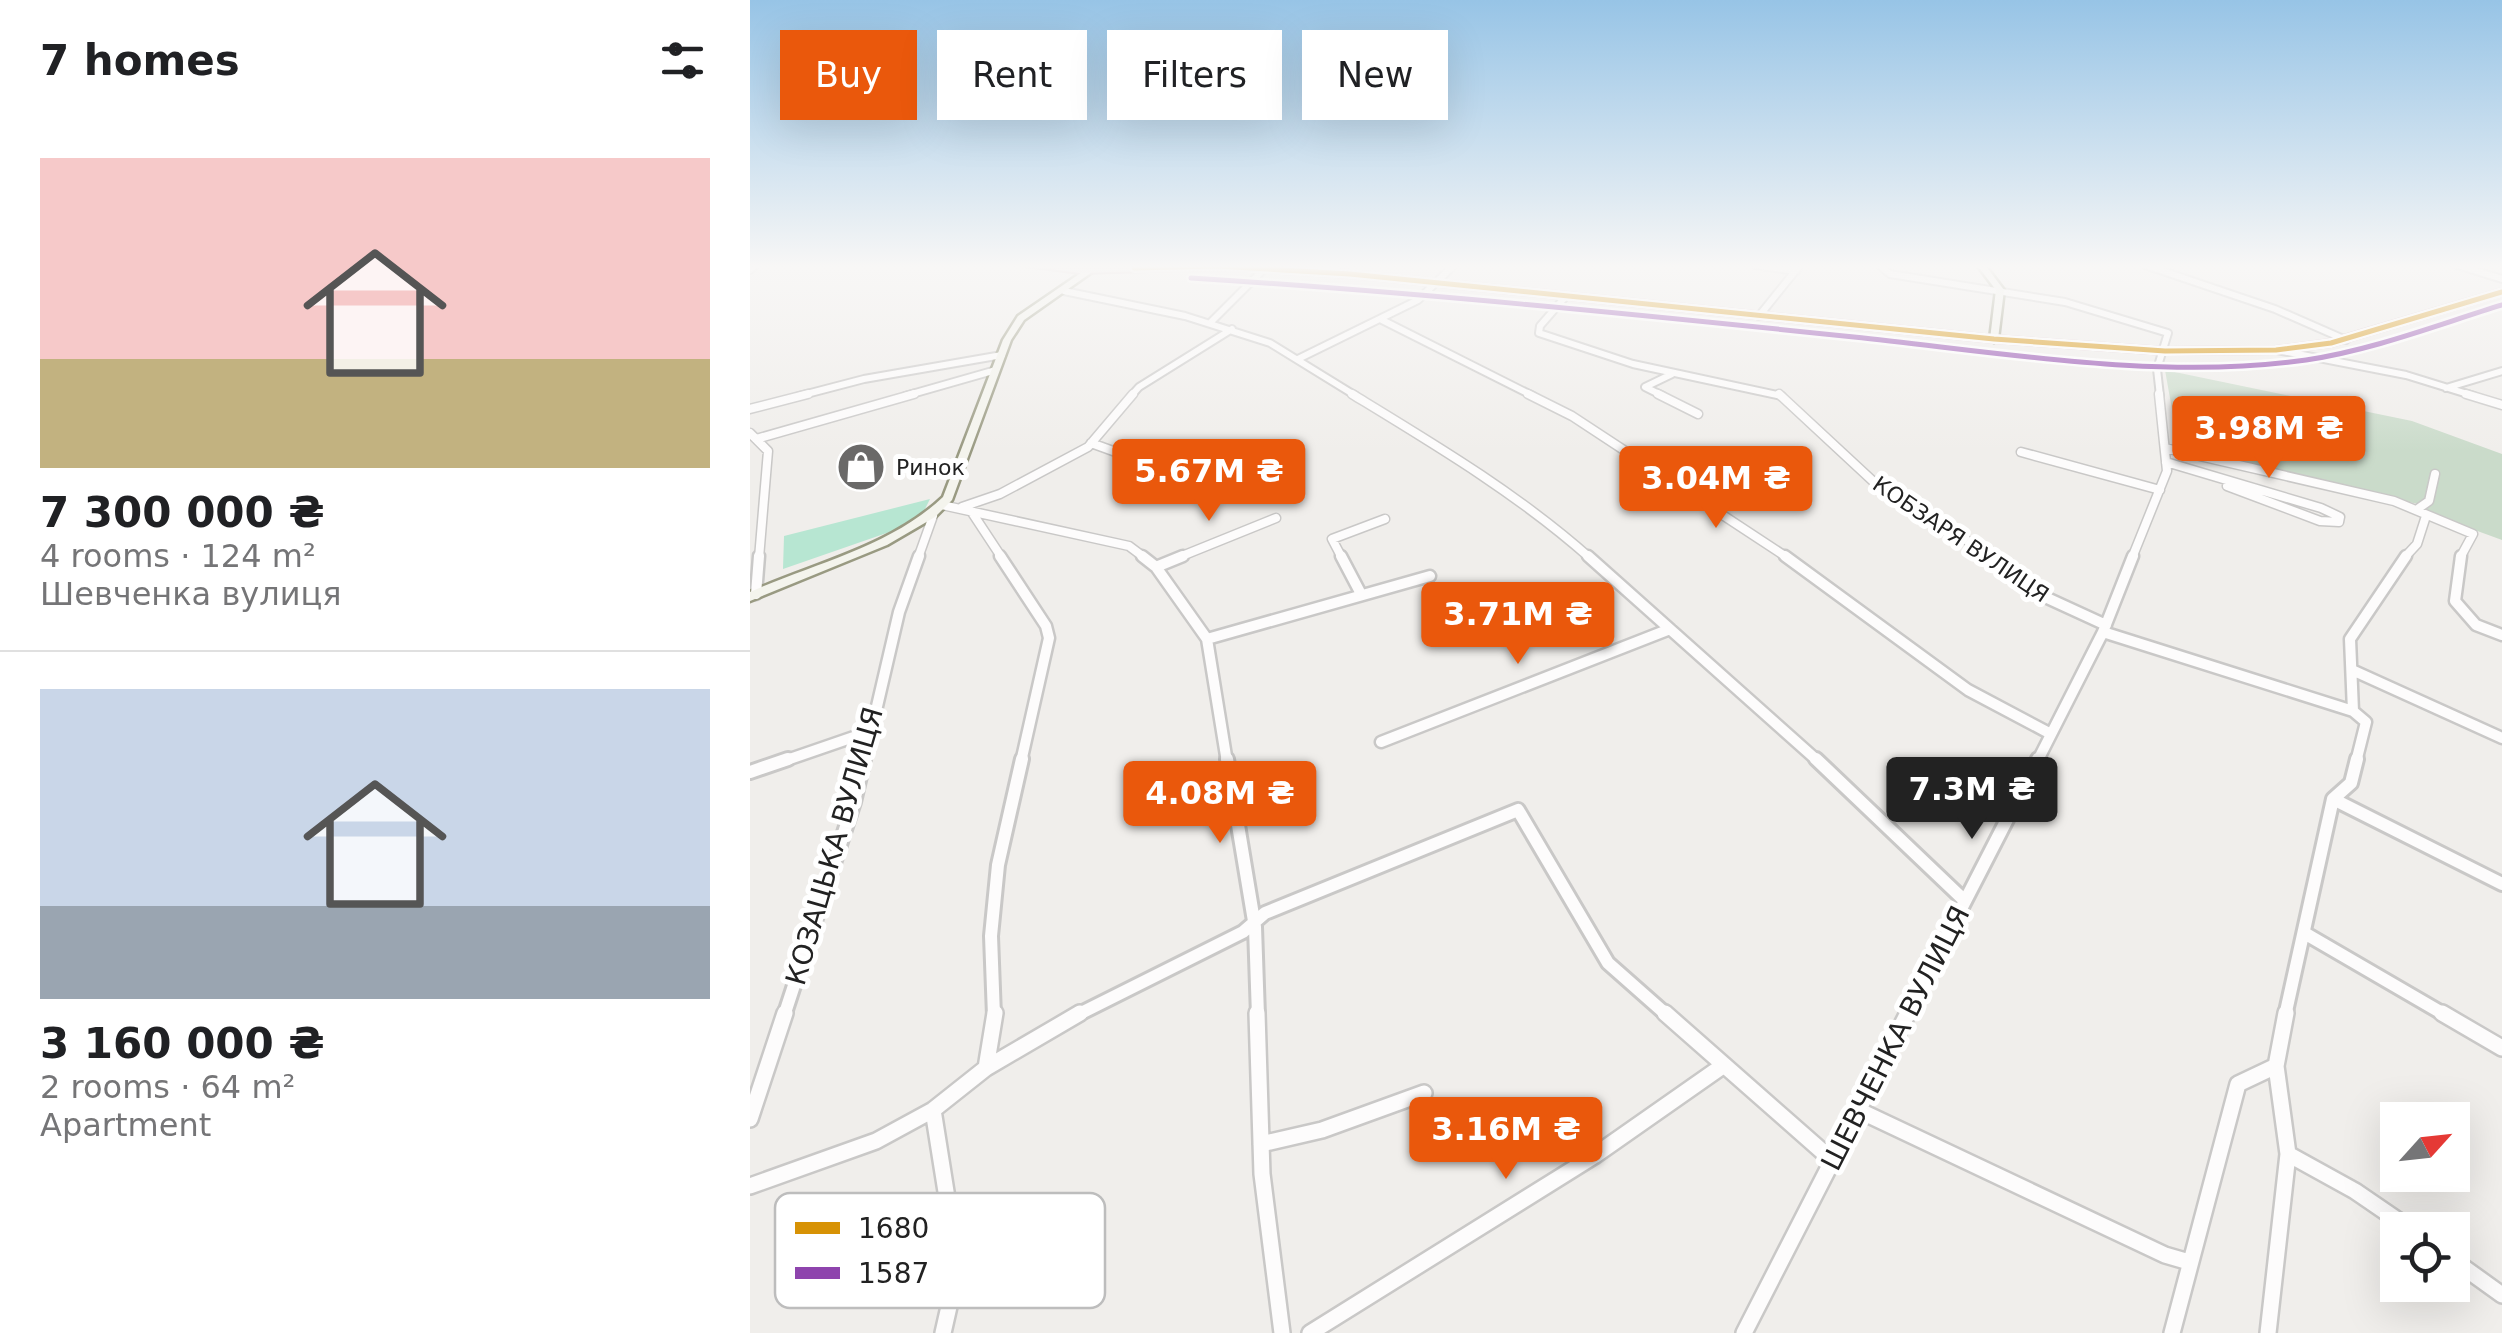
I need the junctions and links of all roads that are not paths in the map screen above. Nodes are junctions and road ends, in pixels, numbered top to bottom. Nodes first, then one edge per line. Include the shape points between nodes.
1 (1016, 327) edge
2 (1225, 327) edge
3 (1366, 327) edge
4 (1396, 327) edge
5 (1540, 327) edge
6 (1874, 327) edge
7 (1995, 327) edge
8 (2153, 327) edge
9 (2316, 327) edge
10 (2388, 327) edge
11 (1232, 329) junction
12 (1994, 339) junction
13 (2346, 340) junction
14 (2276, 350) junction
15 (2165, 351) junction
16 (1002, 356) junction
17 (1298, 359) junction
18 (996, 370) junction
19 (2502, 371) edge
20 (1673, 374) junction
21 (2446, 388) junction
22 (2502, 405) edge
23 (750, 409) edge
24 (1698, 414) dead end
25 (753, 436) edge
26 (1091, 443) junction
27 (2021, 452) dead end
28 (2166, 454) junction
29 (2193, 469) junction
30 (2435, 474) dead end
31 (1212, 487) dead end
32 (2160, 490) junction
33 (966, 509) junction
34 (937, 510) junction
35 (2422, 512) junction
36 (1276, 518) dead end
37 (1385, 519) dead end
38 (1156, 567) junction
39 (1430, 576) dead end
40 (1361, 594) junction
41 (753, 596) edge
42 (2105, 628) junction
43 (1670, 629) junction
44 (2502, 635) edge
45 (1207, 639) junction
46 (2352, 670) junction
47 (2353, 711) junction
48 (870, 731) junction
49 (2051, 734) junction
50 (2502, 738) edge
51 (1381, 742) dead end
52 (750, 772) edge
53 (2334, 799) junction
54 (2502, 884) edge
55 (1965, 901) junction
56 (1254, 922) junction
57 (2306, 934) junction
58 (2502, 1048) edge
59 (1724, 1065) junction
60 (2276, 1066) junction
61 (986, 1068) junction
62 (1424, 1093) dead end
63 (933, 1110) junction
64 (1858, 1110) junction
65 (750, 1119) edge
66 (1261, 1144) junction
67 (2288, 1154) junction
68 (1832, 1160) junction
69 (750, 1186) edge
70 (946, 1193) edge
71 (2385, 1212) edge
72 (2190, 1262) junction
73 (2470, 1272) edge
74 (2502, 1295) edge
75 (949, 1308) edge
76 (943, 1333) edge
77 (1282, 1333) edge
78 (1310, 1333) edge
79 (1744, 1333) edge
80 (2172, 1333) edge
81 (2268, 1333) edge

1 - 16 street
2 - 11 street
3 - 17 street
4 - 49 street via 1572,416 1766,542 1968,690
5 - 20 street, КОБЗАРЯ ВУЛИЦЯ via 1539,333
6 - 12 highway
7 - 12 street
8 - 15 street via 2168,334
9 - 13 street
10 - 13 highway
11 - 17 street
11 - 26 street via 1139,387
12 - 15 highway
13 - 14 highway
14 - 15 highway
14 - 21 street
15 - 28 street, ШЕВЧЕНКА ВУЛИЦЯ via 2157,369
16 - 18 street
16 - 23 street
17 - 43 street via 1555,528
18 - 25 street
18 - 34 street
19 - 21 street
20 - 24 street via 1645,387
20 - 42 street, КОБЗАРЯ ВУЛИЦЯ via 1778,394 1876,484 1936,517 2032,591
21 - 22 street
25 - 41 street via 768,451
26 - 31 street
26 - 33 street
27 - 32 street
28 - 29 street
28 - 32 street, ШЕВЧЕНКА ВУЛИЦЯ
28 - 35 street
29 - 29 street via 2321,508 2339,522 2320,522
30 - 35 street
32 - 42 street, ШЕВЧЕНКА ВУЛИЦЯ
33 - 34 street
33 - 38 street via 1115,540
33 - 61 street via 1049,638 998,865 991,936 996,1011
34 - 41 street via 898,535
34 - 48 street, КОЗАЦЬКА ВУЛИЦЯ via 899,612
35 - 44 street via 2473,534 2461,553 2455,600 2476,625
35 - 46 street via 2417,544 2350,639
36 - 38 street
37 - 40 street via 1332,538
38 - 45 street
39 - 40 street
40 - 45 street
42 - 47 street, КОБЗАРЯ ВУЛИЦЯ
42 - 49 street, ШЕВЧЕНКА ВУЛИЦЯ
43 - 51 street
43 - 55 street
45 - 56 street
46 - 47 street
46 - 50 street
47 - 53 street via 2366,722 2351,782
48 - 52 street
48 - 65 street, КОЗАЦЬКА ВУЛИЦЯ via 854,802
49 - 55 street, ШЕВЧЕНКА ВУЛИЦЯ
53 - 54 street
53 - 57 street
55 - 64 street, ШЕВЧЕНКА ВУЛИЦЯ
56 - 59 street via 1518,810 1608,963
56 - 61 street
56 - 66 street
57 - 58 street
57 - 60 street
59 - 68 street
59 - 78 street via 1594,1156
60 - 67 street
60 - 72 street via 2238,1084
61 - 63 street
62 - 66 street
63 - 69 street via 876,1141
63 - 70 street
64 - 68 street, ШЕВЧЕНКА ВУЛИЦЯ
64 - 72 street
66 - 77 street
67 - 71 street
67 - 81 street
68 - 79 street, ШЕВЧЕНКА ВУЛИЦЯ
72 - 80 street
73 - 74 street
75 - 76 street

